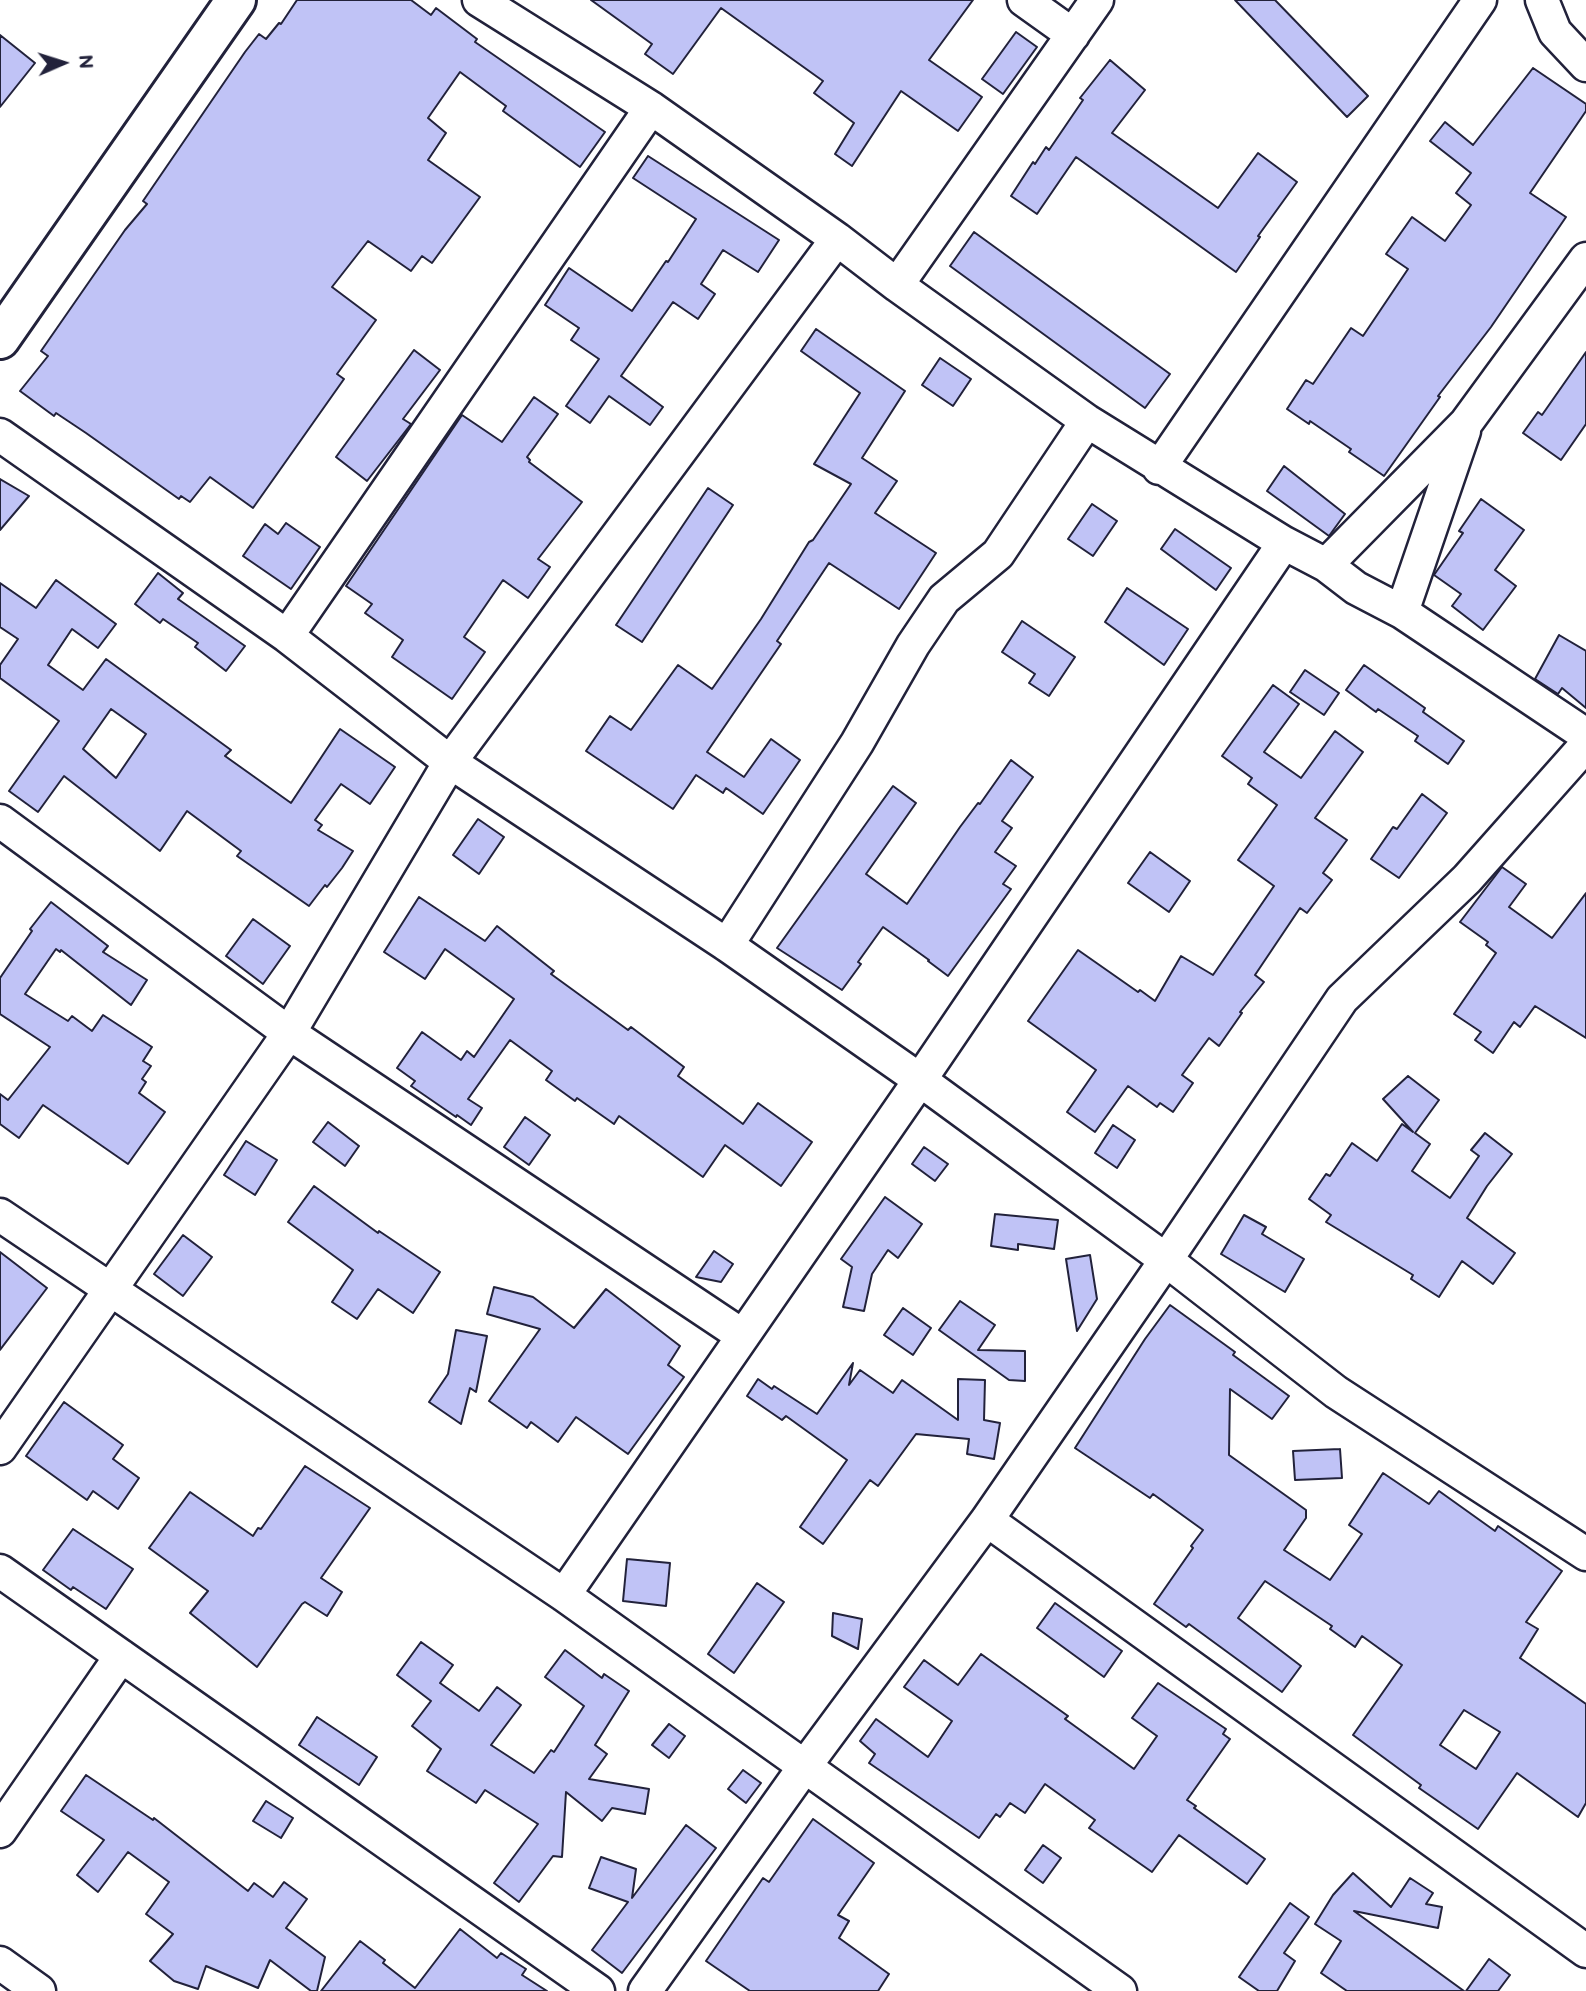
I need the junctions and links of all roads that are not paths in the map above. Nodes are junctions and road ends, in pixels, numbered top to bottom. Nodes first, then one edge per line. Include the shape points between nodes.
1 (236, 0) edge
2 (479, 0) edge
3 (1024, 0) edge
4 (1097, 0) edge
5 (1480, 0) edge
6 (1542, 0) edge
7 (1073, 35) junction
8 (1586, 65) edge
9 (651, 108) junction
10 (837, 239) junction
11 (1586, 259) edge
12 (897, 285) junction
13 (0, 339) edge
14 (1087, 421) junction
15 (1466, 423) junction
16 (0, 435) edge
17 (1159, 468) junction
18 (1284, 543) junction
19 (1326, 565) junction
20 (1402, 612) junction
21 (287, 636) junction
22 (1586, 735) edge
23 (1586, 745) edge
24 (450, 762) junction
25 (0, 821) edge
26 (727, 945) junction
27 (289, 1033) junction
28 (920, 1080) junction
29 (0, 1214) edge
30 (1166, 1260) junction
31 (113, 1289) junction
32 (743, 1336) junction
33 (0, 1448) edge
34 (987, 1520) junction
35 (1586, 1554) edge
36 (0, 1571) edge
37 (564, 1595) junction
38 (121, 1656) junction
39 (805, 1766) junction
40 (0, 1831) edge
41 (1586, 1951) edge
42 (0, 1963) edge
43 (39, 1991) edge
44 (598, 1991) edge
45 (645, 1991) edge
46 (1119, 1991) edge

1 - 13 street
2 - 9 street
3 - 7 street
4 - 7 street
5 - 17 street
6 - 8 street via 1555,32
7 - 12 street
9 - 10 street
9 - 21 street
10 - 12 street
10 - 24 street
11 - 15 street
12 - 14 street
14 - 17 street
14 - 26 street via 998,554 944,599
15 - 19 street
15 - 20 street
16 - 21 street
17 - 18 street
18 - 19 street
18 - 28 street
19 - 20 street via 1356,588
20 - 22 street
21 - 24 street
23 - 30 street via 1467,879 1342,999
24 - 26 street
24 - 27 street
25 - 27 street
26 - 28 street
27 - 31 street
27 - 32 street
28 - 30 street
28 - 32 street
29 - 31 street
30 - 34 street
30 - 35 street via 1336,1392
31 - 33 street
31 - 37 street
32 - 37 street
34 - 39 street
34 - 41 street
36 - 38 street
37 - 39 street
38 - 40 street
38 - 44 street
39 - 45 street
39 - 46 street
42 - 43 street

